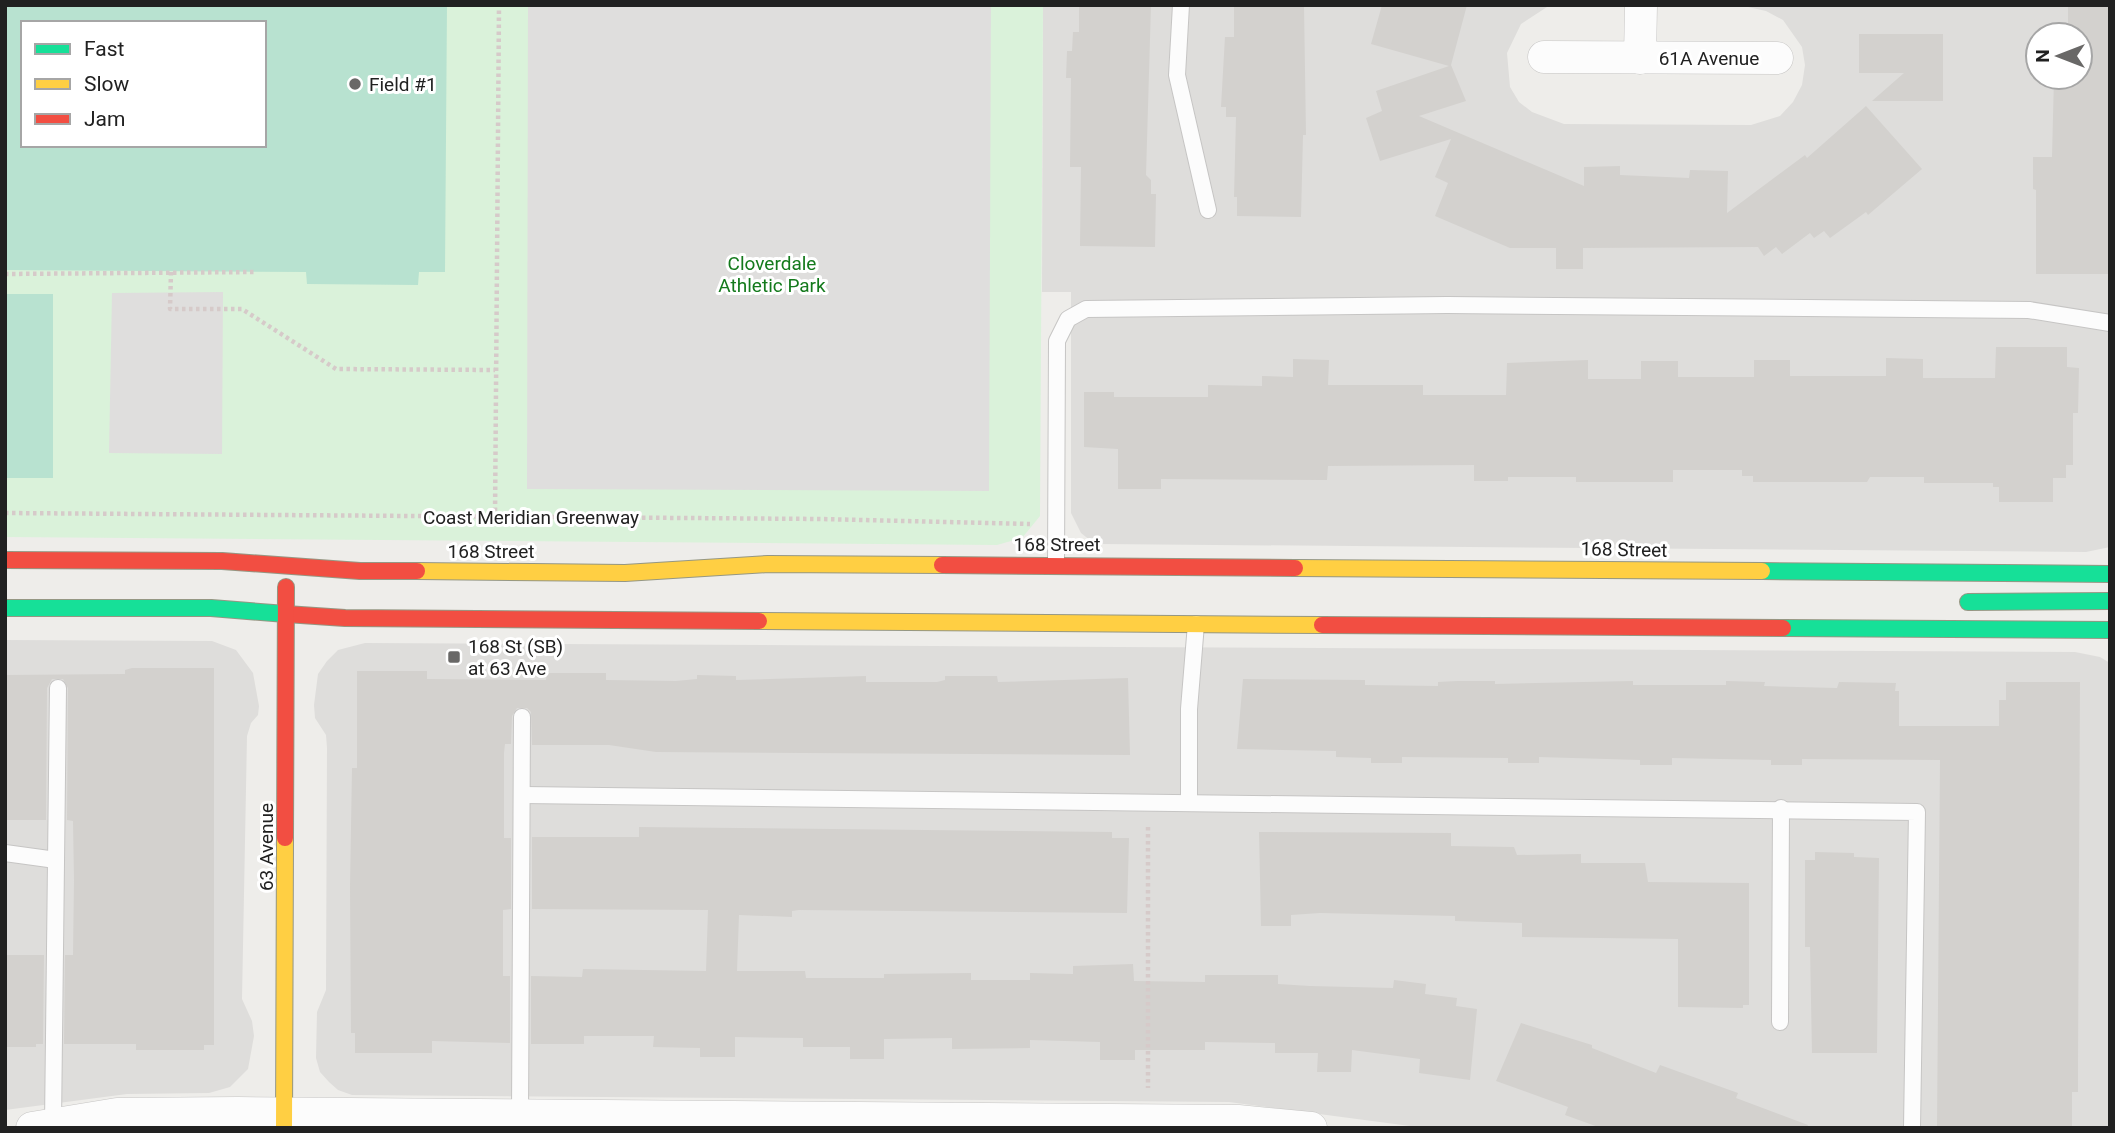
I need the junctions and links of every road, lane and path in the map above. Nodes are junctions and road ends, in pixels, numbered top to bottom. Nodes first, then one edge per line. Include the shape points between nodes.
1 (499, 5) edge
2 (1181, 5) edge
3 (1641, 5) edge
4 (1544, 57) dead end
5 (1640, 58) junction
6 (1777, 58) dead end
7 (1208, 210) dead end
8 (171, 272) junction
9 (257, 272) dead end
10 (5, 274) edge
11 (2110, 323) edge
12 (495, 370) junction
13 (5, 513) edge
14 (495, 518) junction
15 (1056, 526) junction
16 (5, 560) edge
17 (1056, 565) junction
18 (286, 566) junction
19 (2110, 574) edge
20 (2110, 601) edge
21 (1958, 602) dead end
22 (5, 608) edge
23 (1797, 612) dead end
24 (286, 614) junction
25 (1196, 624) junction
26 (1752, 625) junction
27 (2110, 630) edge
28 (58, 688) dead end
29 (522, 717) dead end
30 (523, 795) junction
31 (1189, 803) junction
32 (1781, 808) junction
33 (1148, 826) dead end
34 (5, 853) edge
35 (56, 860) junction
36 (1780, 1022) dead end
37 (1148, 1097) dead end
38 (520, 1115) junction
39 (284, 1121) edge
40 (43, 1126) edge
41 (1311, 1128) edge
42 (1912, 1128) edge

1 - 12 path
2 - 7 lane via 1177,75
3 - 5 street, 61A Avenue
4 - 5 street, 61A Avenue
5 - 6 street, 61A Avenue
8 - 9 path
8 - 10 path
8 - 12 path via 170,309 242,309 336,369
11 - 15 lane via 2029,310 1460,305 1086,309 1068,319 1057,341
12 - 14 path
13 - 14 path, Coast Meridian Greenway
14 - 15 path, Coast Meridian Greenway via 836,519
15 - 17 lane
16 - 18 main road, 168 Street via 222,561
17 - 18 main road, 168 Street via 768,564 625,573
17 - 19 main road, 168 Street
18 - 24 main road, 63 Avenue
20 - 21 main road
22 - 24 main road via 211,608
23 - 26 main road
24 - 25 main road via 373,619
24 - 39 main road, 63 Avenue
25 - 26 main road
25 - 31 lane via 1189,709
26 - 27 main road
28 - 35 lane
29 - 30 lane
30 - 31 lane
30 - 38 lane
31 - 32 lane
32 - 36 lane
32 - 42 lane via 1917,811
33 - 37 path
34 - 35 lane
35 - 40 lane
38 - 39 street
38 - 41 street via 1238,1121
39 - 40 street via 117,1114

